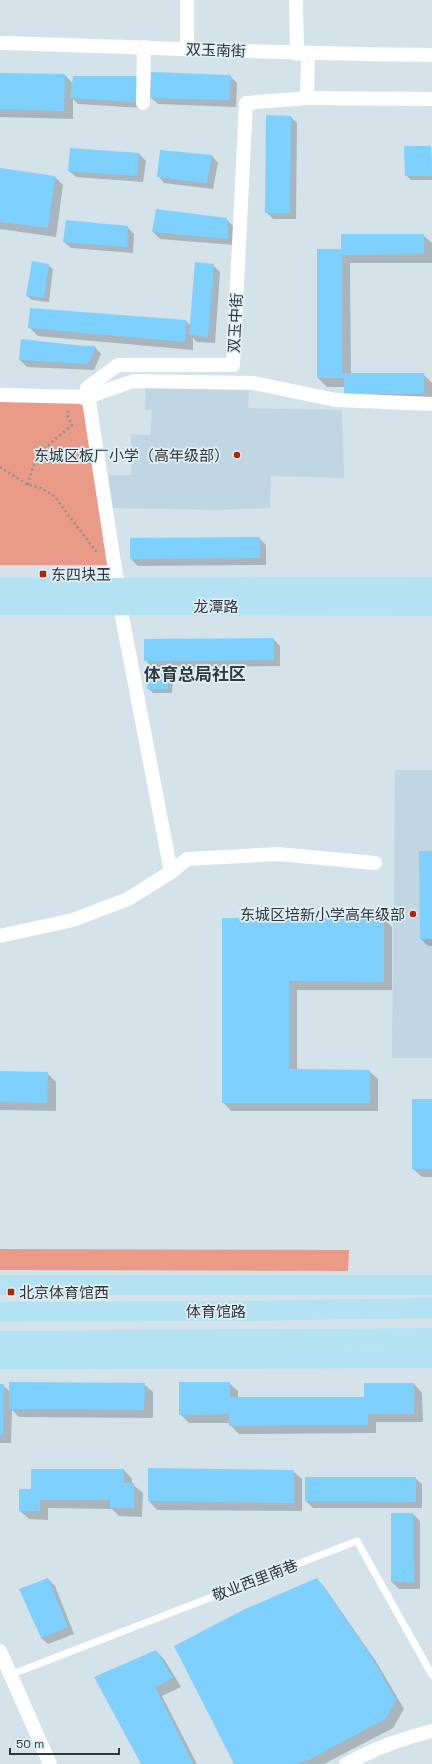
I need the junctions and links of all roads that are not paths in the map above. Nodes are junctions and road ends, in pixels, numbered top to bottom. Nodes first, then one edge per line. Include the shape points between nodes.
1 (187, 0) edge
2 (296, 0) edge
3 (0, 44) edge
4 (144, 47) junction
5 (186, 48) junction
6 (302, 54) junction
7 (432, 55) edge
8 (307, 98) junction
9 (432, 99) edge
10 (143, 103) dead end
11 (0, 395) edge
12 (88, 397) junction
13 (432, 404) edge
14 (0, 588) edge
15 (432, 588) edge
16 (119, 597) junction
17 (0, 606) edge
18 (432, 606) edge
19 (375, 863) dead end
20 (171, 872) junction
21 (0, 936) edge
22 (0, 1285) edge
23 (432, 1285) edge
24 (432, 1308) edge
25 (0, 1312) edge
26 (432, 1338) edge
27 (0, 1341) edge
28 (432, 1358) edge
29 (0, 1359) edge
30 (0, 1651) edge
31 (10, 1675) junction
32 (432, 1675) edge
33 (432, 1731) edge
34 (432, 1740) edge
35 (50, 1764) edge
36 (346, 1764) edge
37 (364, 1764) edge

1 - 5 street
2 - 6 street
3 - 4 street, 双玉南街
4 - 5 street, 双玉南街
4 - 10 street
5 - 6 street, 双玉南街
6 - 7 street, 双玉南街
6 - 8 street
8 - 9 street
8 - 12 street, 双玉中街 via 246,102 233,365 118,365 87,388
11 - 12 street
12 - 13 street via 133,381 254,383 336,400
12 - 16 street
14 - 16 street, 龙潭路
15 - 16 street, 龙潭路
16 - 17 street, 龙潭路
16 - 18 street, 龙潭路
16 - 20 street
19 - 20 street via 278,854 187,859
20 - 21 street via 128,898 72,920
22 - 23 street
24 - 25 street, 体育馆路 via 233,1312
26 - 27 street, 体育馆路
28 - 29 street
30 - 31 street
31 - 32 lane, 敬业西里南巷 via 357,1541
31 - 35 street
33 - 36 street via 365,1753
34 - 37 street

